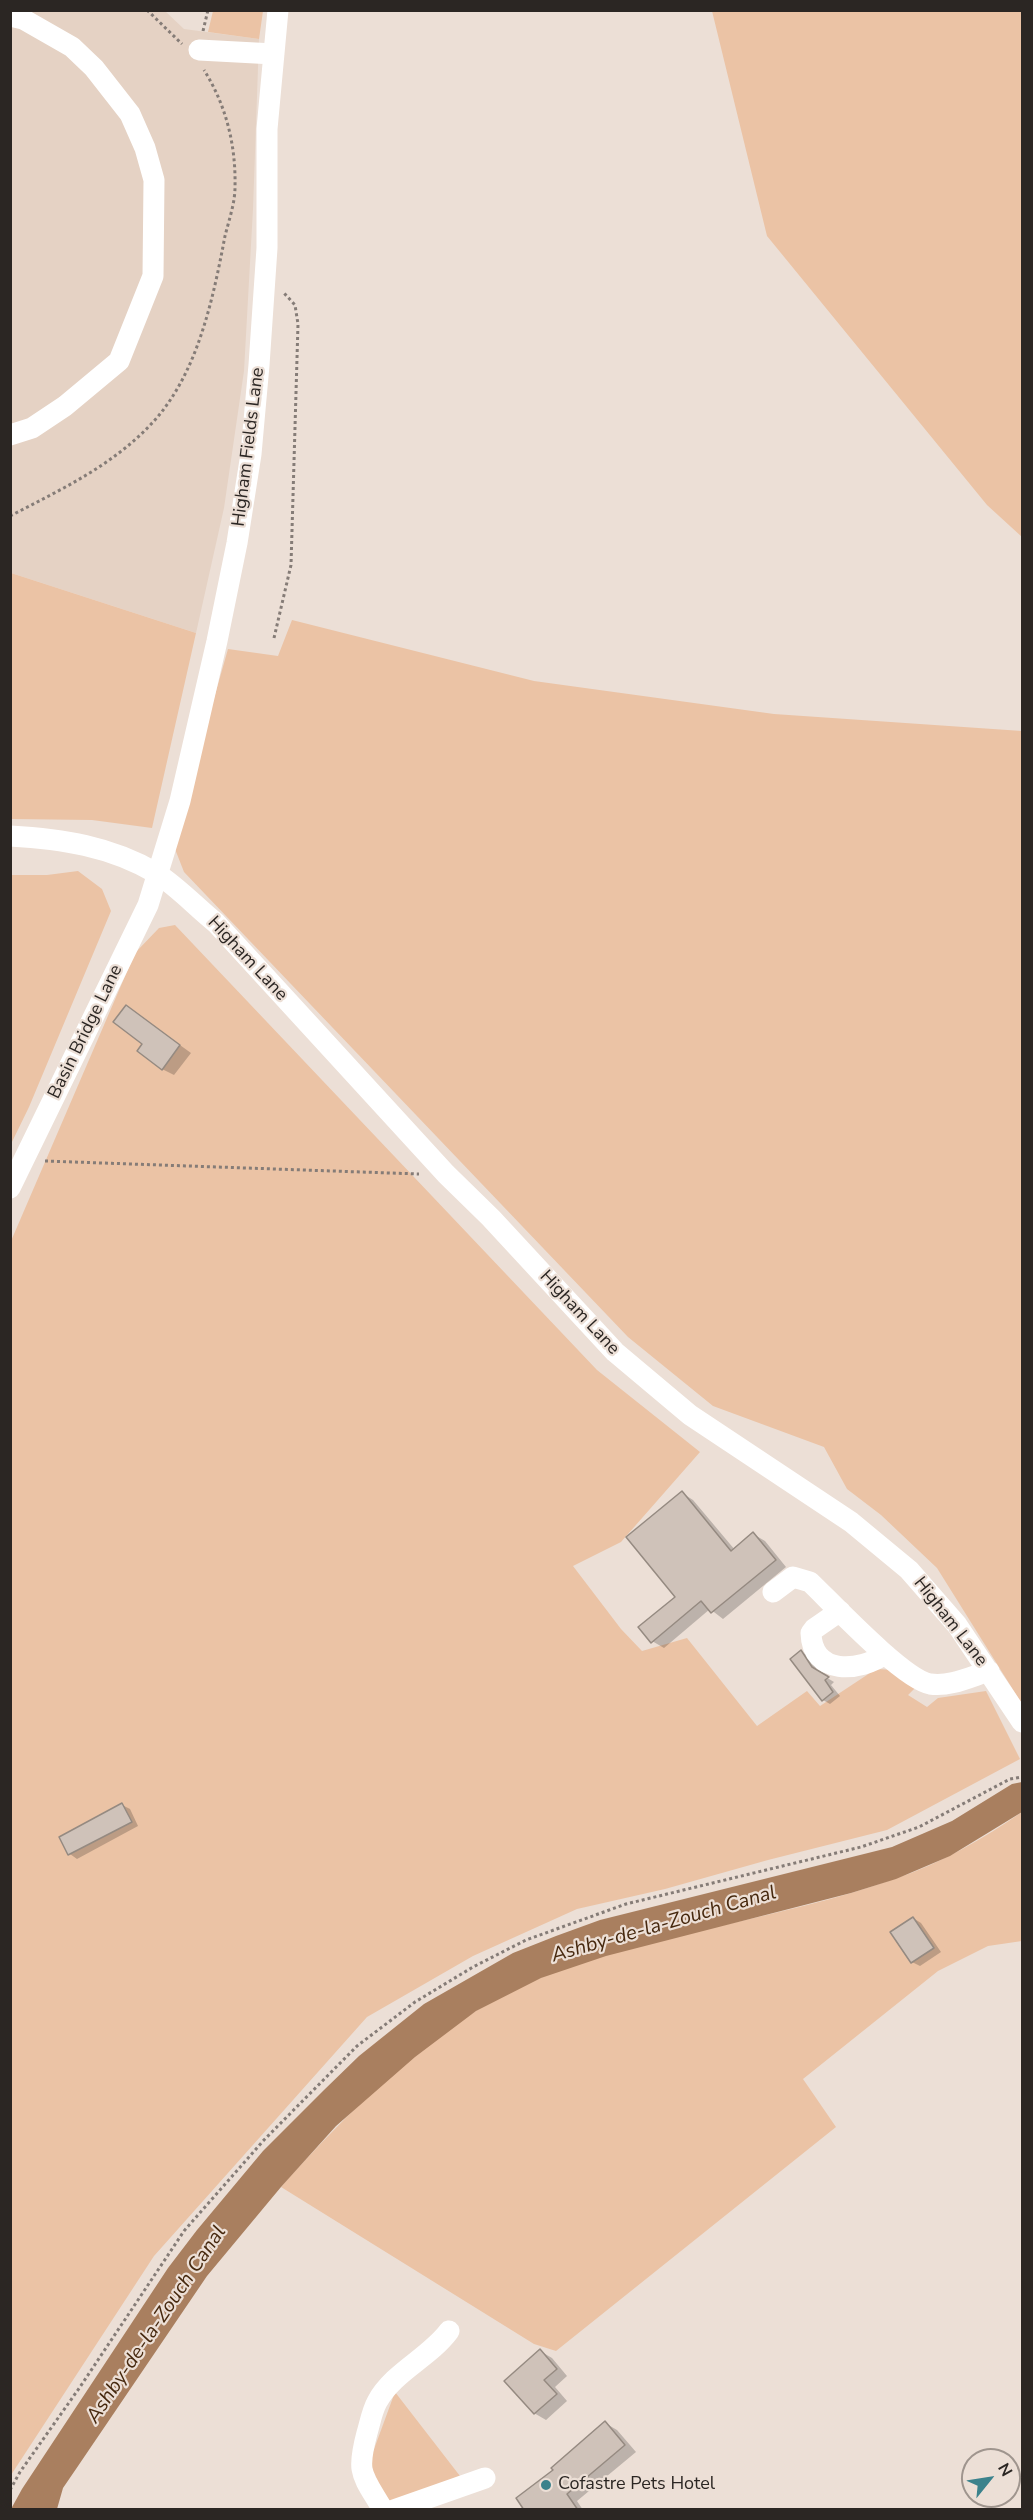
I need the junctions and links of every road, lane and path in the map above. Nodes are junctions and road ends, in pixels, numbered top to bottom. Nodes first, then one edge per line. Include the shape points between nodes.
1 (278, 10) edge
2 (10, 16) edge
3 (199, 50) dead end
4 (274, 54) junction
5 (265, 287) junction
6 (10, 435) edge
7 (274, 638) dead end
8 (10, 836) edge
9 (157, 874) junction
10 (22, 1160) junction
11 (446, 1174) junction
12 (10, 1188) edge
13 (773, 1592) dead end
14 (840, 1611) junction
15 (885, 1654) junction
16 (989, 1671) junction
17 (1023, 1722) edge
18 (1023, 1777) edge
19 (449, 2331) dead end
20 (485, 2478) dead end
21 (10, 2490) edge
22 (382, 2510) edge
23 (394, 2510) edge

1 - 4 street, Higham Fields Lane
2 - 6 street via 23,19 72,47 94,68 130,114 154,180 153,276 119,361 65,406 32,428
3 - 4 street
4 - 5 street, Higham Fields Lane via 267,129
5 - 7 path via 285,293 295,305 298,324 291,565
5 - 9 street, Higham Fields Lane via 251,454 225,606 180,801
8 - 9 street, Higham Lane via 68,841 106,850
9 - 10 street, Basin Bridge Lane via 148,905
9 - 11 street, Higham Lane via 216,923
10 - 11 path
10 - 12 street, Basin Bridge Lane
11 - 16 street, Higham Lane via 615,1352 690,1415 851,1522 909,1570 957,1625
13 - 14 street via 793,1577 801,1578
14 - 15 street
14 - 15 street via 811,1634 819,1655 836,1666 850,1667 867,1665
15 - 16 street via 928,1684 950,1683
16 - 17 street, Higham Lane
18 - 21 path via 1010,1779 919,1827 861,1847 626,1904 526,1940 415,2002 357,2046 263,2140 184,2231
19 - 22 street via 436,2348 383,2392 374,2408 360,2463
20 - 23 street

